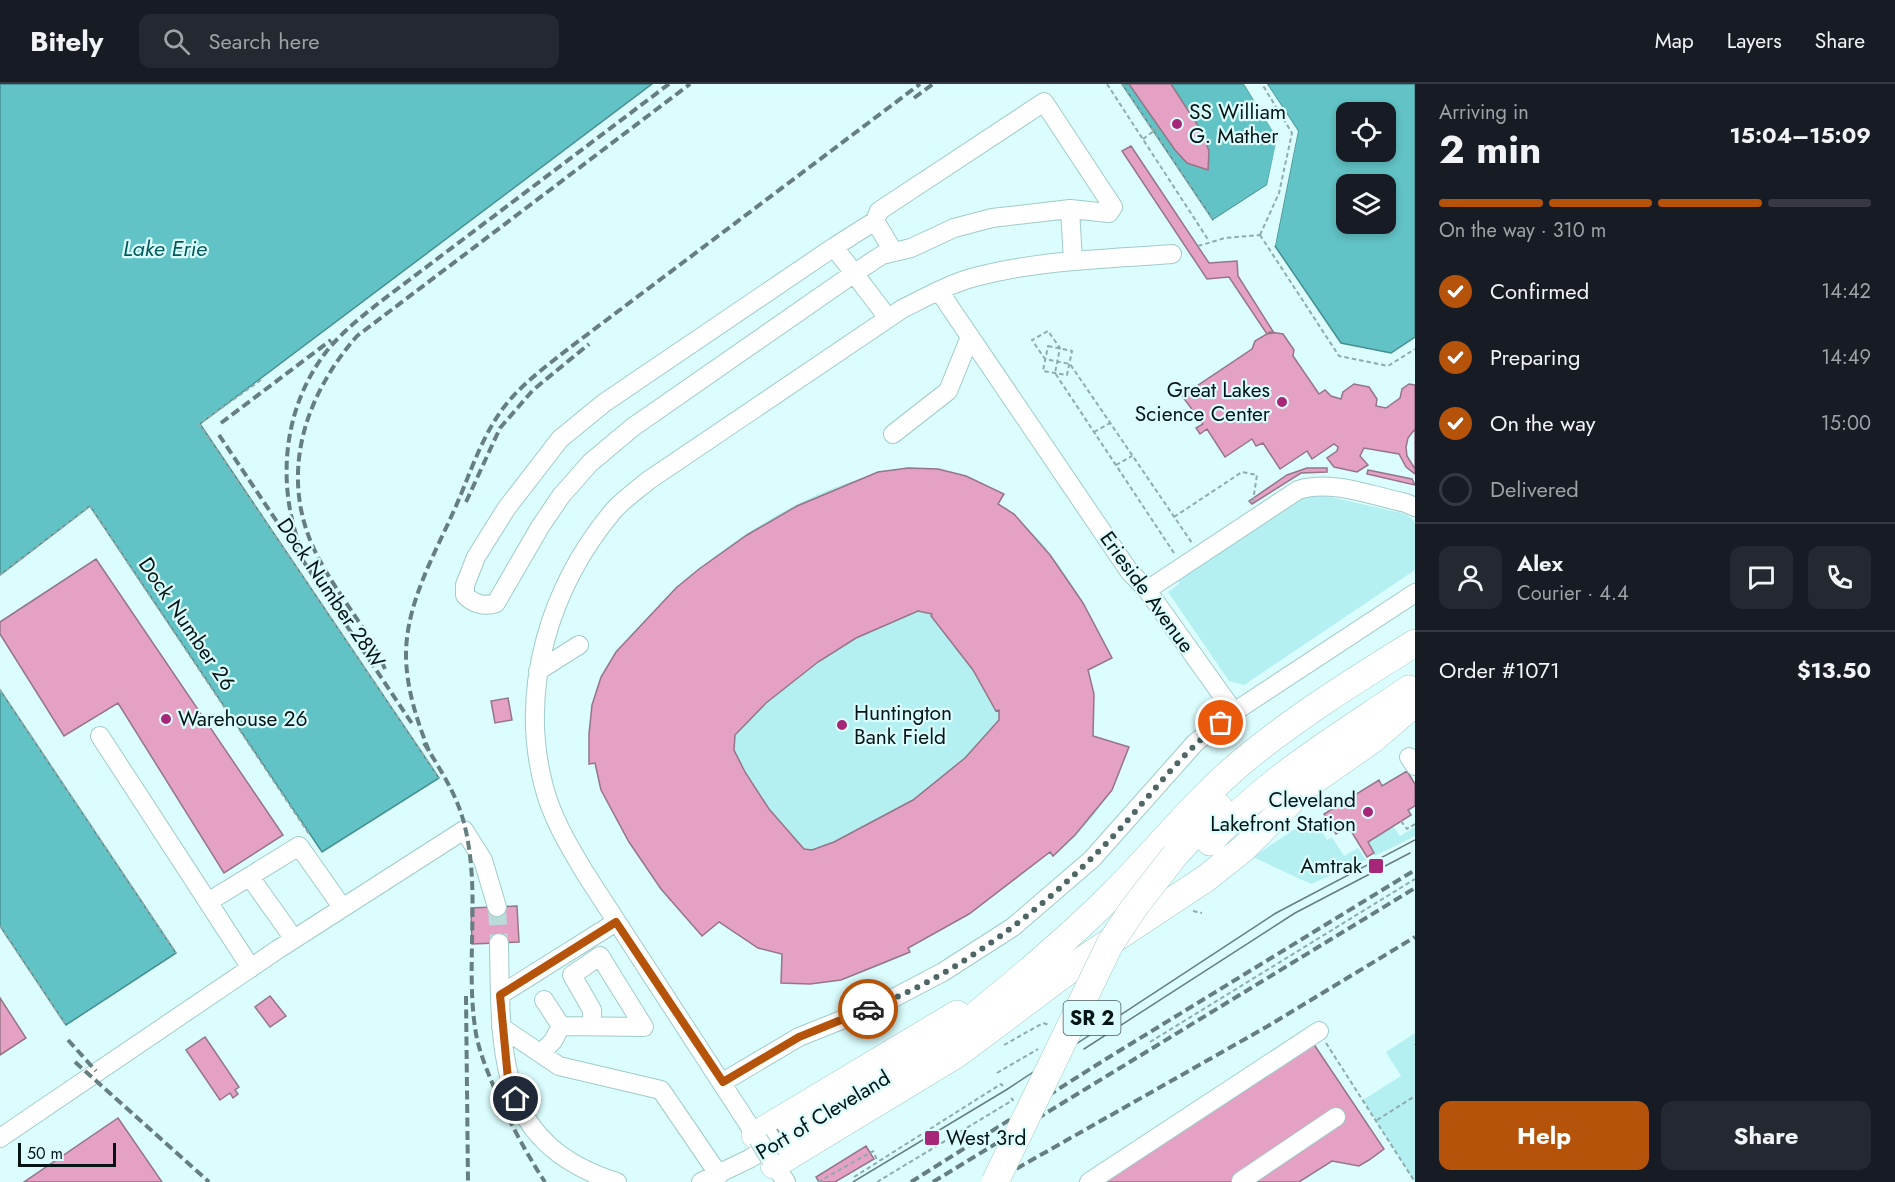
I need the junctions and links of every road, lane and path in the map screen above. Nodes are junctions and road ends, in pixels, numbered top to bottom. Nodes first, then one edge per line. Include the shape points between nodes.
1 (1107, 84) edge
2 (1122, 84) edge
3 (1262, 84) edge
4 (1158, 128) dead end
5 (1143, 139) junction
6 (1070, 209) junction
7 (1213, 220) dead end
8 (875, 221) junction
9 (1260, 235) junction
10 (1209, 241) junction
11 (1198, 246) dead end
12 (834, 247) junction
13 (893, 252) junction
14 (1172, 254) dead end
15 (1073, 261) junction
16 (853, 274) junction
17 (939, 291) junction
18 (888, 318) junction
19 (970, 337) junction
20 (1060, 348) junction
21 (1415, 349) edge
22 (1045, 359) junction
23 (1058, 361) junction
24 (1070, 363) junction
25 (1055, 373) junction
26 (261, 380) dead end
27 (1110, 423) junction
28 (1094, 432) junction
29 (893, 434) dead end
30 (1132, 456) junction
31 (1116, 465) junction
32 (1252, 503) dead end
33 (1415, 507) edge
34 (1174, 517) junction
35 (1192, 544) dead end
36 (1176, 556) dead end
37 (0, 575) edge
38 (1147, 590) junction
39 (1415, 593) edge
40 (1415, 643) edge
41 (579, 645) dead end
42 (1415, 663) edge
43 (538, 671) junction
44 (1415, 685) edge
45 (0, 690) edge
46 (1415, 703) edge
47 (1234, 712) junction
48 (100, 736) dead end
49 (438, 778) dead end
50 (1401, 821) dead end
51 (1415, 824) edge
52 (315, 843) dead end
53 (1182, 860) junction
54 (250, 877) junction
55 (1415, 879) edge
56 (208, 902) junction
57 (342, 907) junction
58 (497, 907) tunnel mouth
59 (616, 922) junction
60 (0, 926) edge
61 (294, 939) junction
62 (499, 943) tunnel mouth
63 (1050, 951) junction
64 (176, 953) dead end
65 (1084, 959) junction
66 (251, 968) junction
67 (500, 995) junction
68 (544, 1000) dead end
69 (66, 1025) dead end
70 (592, 1025) dead end
71 (561, 1026) junction
72 (501, 1027) junction
73 (1319, 1031) dead end
74 (1150, 1042) dead end
75 (942, 1044) junction
76 (540, 1053) junction
77 (1339, 1063) dead end
78 (723, 1082) junction
79 (1003, 1086) dead end
80 (1415, 1096) edge
81 (1011, 1098) dead end
82 (1336, 1117) dead end
83 (1376, 1120) junction
84 (763, 1134) junction
85 (0, 1138) edge
86 (877, 1160) junction
87 (780, 1163) edge
88 (719, 1175) junction
89 (854, 1177) dead end
90 (1241, 1181) edge
91 (617, 1182) edge
92 (701, 1182) edge
93 (819, 1182) edge
94 (877, 1182) edge
95 (995, 1182) edge
96 (1014, 1182) edge
97 (1089, 1182) edge
98 (1415, 1182) edge

1 - 5 path
2 - 7 path
3 - 9 path via 1292,133 1280,193
4 - 5 path, bridge
5 - 10 path
6 - 8 street via 1109,213 1113,207 1044,102 879,211
6 - 13 street via 954,228
6 - 15 street
8 - 12 street
8 - 13 street
9 - 10 path
9 - 21 path via 1339,356 1388,366
10 - 11 path
12 - 16 street
12 - 16 street via 604,403 560,439 506,509 476,557 465,585 471,602 489,606 496,603 561,496 599,456 633,427
13 - 16 street
14 - 15 street
15 - 17 street via 999,272
16 - 18 street
17 - 18 street
17 - 19 street, Erieside Avenue
18 - 43 street via 649,480 616,508 584,550 561,592
19 - 29 street via 948,391
19 - 38 street, Erieside Avenue via 1129,571
20 - 22 path via 1048,346
20 - 22 path via 1048,330 1032,340
20 - 23 path
20 - 24 path via 1072,351
22 - 23 path
22 - 25 path via 1043,371
23 - 24 path
23 - 25 path
24 - 25 path via 1068,375
24 - 27 path
25 - 28 path
26 - 49 path, Dock Number 28W via 199,424
27 - 28 path
27 - 30 path
28 - 31 path
30 - 31 path
30 - 34 path
31 - 36 path
32 - 34 path via 1257,475 1242,472
33 - 38 street via 1312,485 1298,490
34 - 35 path
37 - 52 path, Dock Number 26 via 90,506
38 - 47 street, Erieside Avenue
39 - 47 street
40 - 63 highway via 1243,761 1187,813 1108,899
41 - 43 street
42 - 53 highway, SR 2 via 1276,758 1225,802
43 - 59 street via 535,720 544,788 564,838
44 - 53 highway, SR 2 via 1278,779
45 - 64 path
46 - 65 highway via 1372,740 1306,786 1224,865
47 - 78 street via 1195,743 1092,858 1013,927 943,972 884,1003 799,1037
48 - 56 street
50 - 51 path via 1407,829
53 - 95 highway, SR 2, bridge via 1133,909 1099,966
53 - 96 highway, SR 2 via 1126,954
54 - 56 street
54 - 57 street via 299,846
54 - 61 street
55 - 74 path
56 - 66 street
57 - 58 street via 464,830 483,860
57 - 61 street
59 - 67 street
59 - 78 street
60 - 69 path
61 - 66 street
62 - 67 street
63 - 75 highway
63 - 84 highway via 948,1020
65 - 75 highway
65 - 87 highway via 957,1054
66 - 85 street
67 - 72 street
68 - 71 street
70 - 71 street
71 - 76 street
72 - 76 street
72 - 91 street via 508,1079 535,1132 577,1166
73 - 97 street
75 - 88 street, Port of Cleveland
76 - 88 street via 559,1066 662,1090
77 - 83 path
78 - 84 street
79 - 86 path
80 - 83 path
81 - 94 path
82 - 90 street
83 - 98 path
84 - 87 street, bridge
84 - 87 path, bridge
86 - 89 path
86 - 93 path via 873,1150
88 - 92 street, Port of Cleveland

